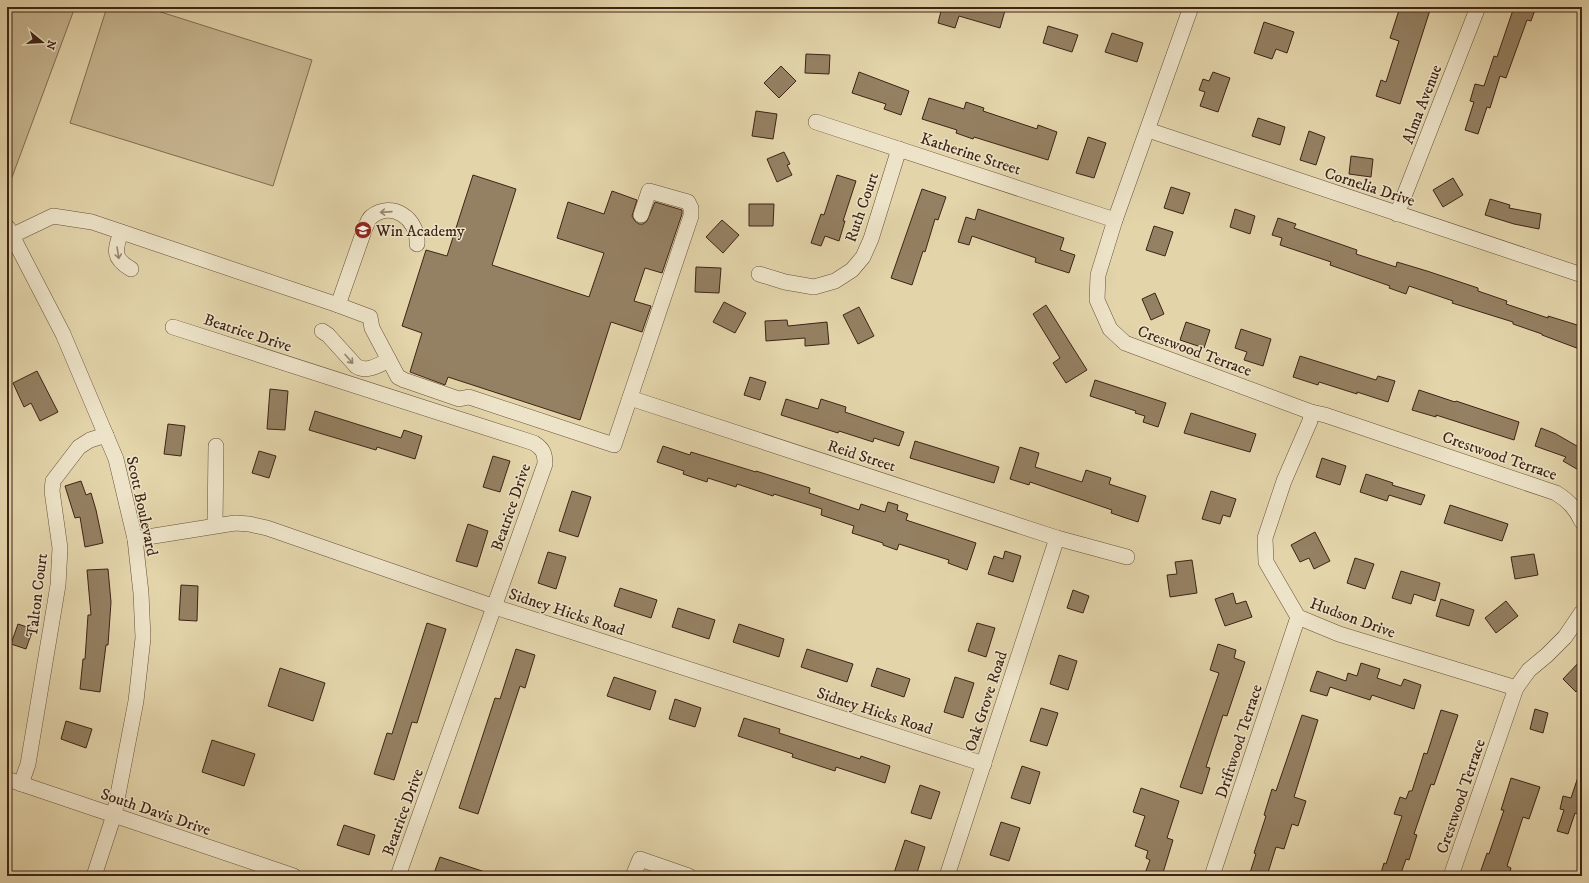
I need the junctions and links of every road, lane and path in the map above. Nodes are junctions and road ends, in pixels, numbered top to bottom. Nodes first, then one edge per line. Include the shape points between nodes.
1 (1191, 7) edge
2 (1478, 7) edge
3 (816, 122) dead end
4 (1148, 130) junction
5 (899, 149) junction
6 (1397, 214) junction
7 (641, 215) dead end
8 (1115, 220) junction
9 (121, 232) junction
10 (8, 233) edge
11 (417, 244) dead end
12 (131, 269) dead end
13 (759, 274) dead end
14 (1582, 275) edge
15 (338, 305) junction
16 (173, 327) dead end
17 (322, 331) dead end
18 (389, 360) junction
19 (630, 398) junction
20 (1311, 412) junction
21 (106, 435) junction
22 (216, 446) dead end
23 (1582, 522) edge
24 (215, 525) junction
25 (1057, 538) junction
26 (135, 539) junction
27 (1127, 557) dead end
28 (495, 607) junction
29 (1582, 612) edge
30 (1298, 617) junction
31 (1516, 688) junction
32 (984, 764) junction
33 (7, 779) edge
34 (21, 784) junction
35 (114, 815) junction
36 (252, 869) edge
37 (94, 876) edge
38 (294, 876) edge
39 (398, 876) edge
40 (633, 876) edge
41 (689, 876) edge
42 (948, 876) edge
43 (1212, 876) edge
44 (1451, 876) edge

1 - 4 street, Crestwood Terrace
2 - 6 street, Alma Avenue
3 - 5 street, Katherine Street
4 - 6 street, Cornelia Drive
4 - 8 street, Crestwood Terrace
5 - 8 street, Katherine Street
5 - 13 street, Ruth Court via 871,240 863,257 852,270 835,281 814,287
6 - 14 street, Cornelia Drive
7 - 19 street via 649,190 688,202 691,208 691,216
8 - 20 street, Crestwood Terrace via 1098,275 1096,300 1110,329 1125,343
9 - 10 street via 92,222 53,216
9 -> 12 street via 116,252 123,265
9 - 15 street
10 - 21 street, Scott Boulevard via 62,334
11 -> 15 street via 416,230 404,215 386,211 370,218
15 - 18 street via 370,317 372,328
16 - 28 street, Beatrice Drive via 534,443 542,448 545,464
17 -> 18 street via 360,369 374,367
18 - 19 street via 398,377 404,380 459,399 469,397 614,446
19 - 25 street, Reid Street
20 - 23 street, Crestwood Terrace via 1556,493 1576,510
20 - 30 street, Hudson Drive via 1310,421 1284,481 1265,538 1266,562
21 - 26 street, Scott Boulevard via 116,459
21 - 34 street, Talton Court via 78,447 53,481 52,491 60,548 58,584 28,764
22 - 24 street
24 - 26 street, Sidney Hicks Road
24 - 28 street, Sidney Hicks Road via 235,523 267,528
25 - 27 street, Reid Street
25 - 32 street, Oak Grove Road
26 - 35 street, Scott Boulevard via 141,593 142,638 136,701
28 - 32 street, Sidney Hicks Road
28 - 39 street, Beatrice Drive
29 - 31 street, Crestwood Terrace via 1565,637 1529,670
30 - 31 street, Hudson Drive via 1339,634
30 - 43 street, Driftwood Terrace
31 - 44 street, Crestwood Terrace
32 - 42 street, Oak Grove Road
33 - 34 street, South Davis Drive
34 - 35 street, South Davis Drive
35 - 36 street, South Davis Drive
35 - 37 street, Scott Boulevard
36 - 38 street, South Davis Drive
40 - 41 street via 640,858

